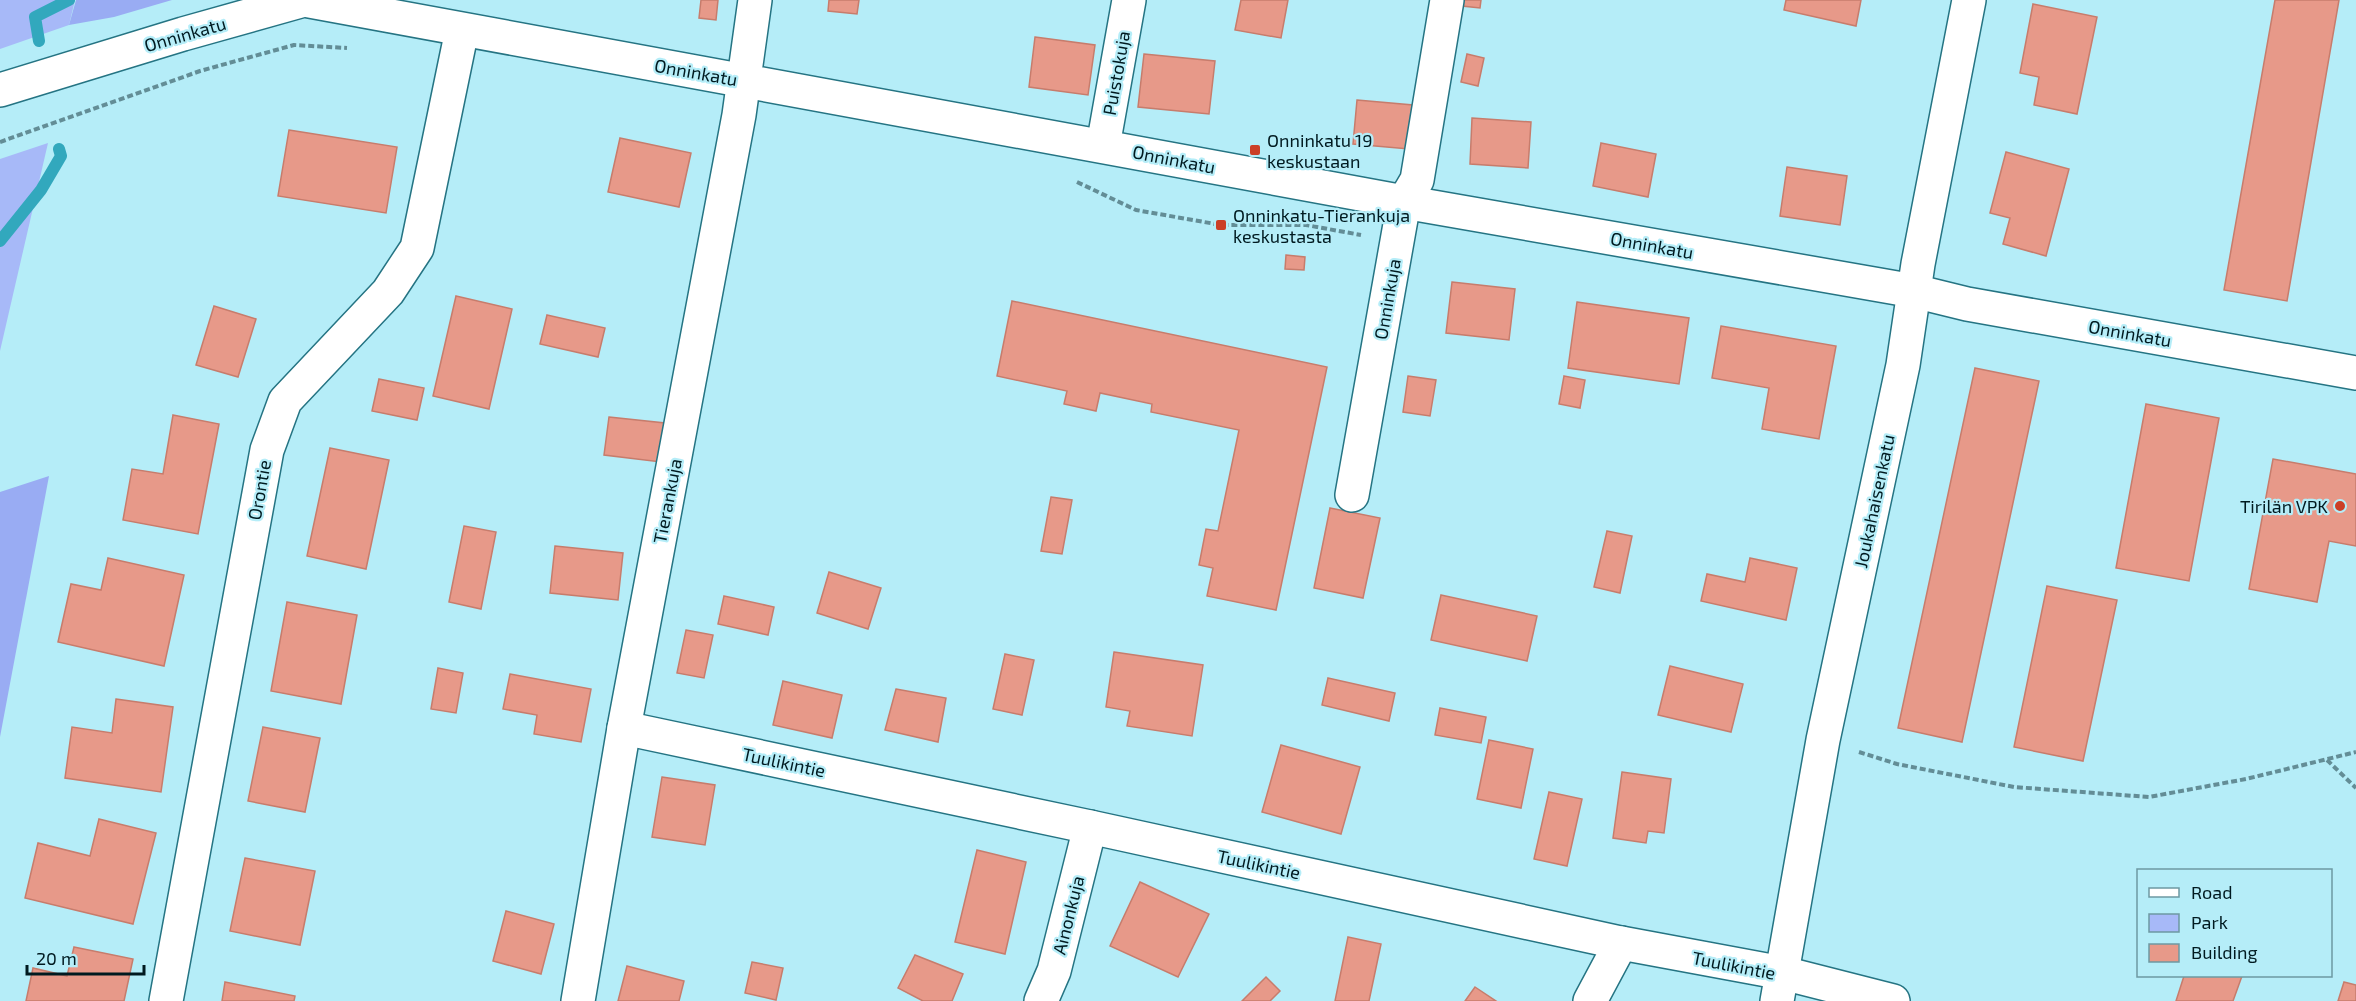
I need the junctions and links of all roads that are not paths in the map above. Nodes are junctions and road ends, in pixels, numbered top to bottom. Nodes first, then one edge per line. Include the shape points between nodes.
1 (755, 0) edge
2 (1129, 0) edge
3 (1447, 0) edge
4 (1969, 0) edge
5 (462, 30) junction
6 (743, 81) junction
7 (0, 90) edge
8 (1103, 146) junction
9 (1404, 202) junction
10 (1914, 291) junction
11 (2356, 373) edge
12 (1352, 495) dead end
13 (624, 728) junction
14 (1090, 827) junction
15 (1621, 943) junction
16 (1780, 987) edge
17 (166, 1001) edge
18 (578, 1001) edge
19 (1041, 1001) edge
20 (1590, 1001) edge
21 (1893, 1001) edge

1 - 6 street, Tierankuja
2 - 8 street, Puistokuja
3 - 9 street, Onninkuja via 1418,180
4 - 10 street, Joukahaisenkatu
5 - 6 street, Onninkatu
5 - 7 street, Onninkatu via 304,0
5 - 17 street, Orontie via 417,248 388,292 285,401 267,450
6 - 8 street, Onninkatu
6 - 13 street, Tierankuja
8 - 9 street, Onninkatu
9 - 10 street, Onninkatu
9 - 12 street, Onninkuja
10 - 11 street, Onninkatu via 1967,304
10 - 16 street, Joukahaisenkatu via 1903,365 1823,740
13 - 14 street, Tuulikintie
13 - 18 street, Tierankuja
14 - 15 street, Tuulikintie
14 - 19 street, Ainonkuja via 1054,970
15 - 16 street, Tuulikintie
15 - 20 street
16 - 21 street, Tuulikintie

